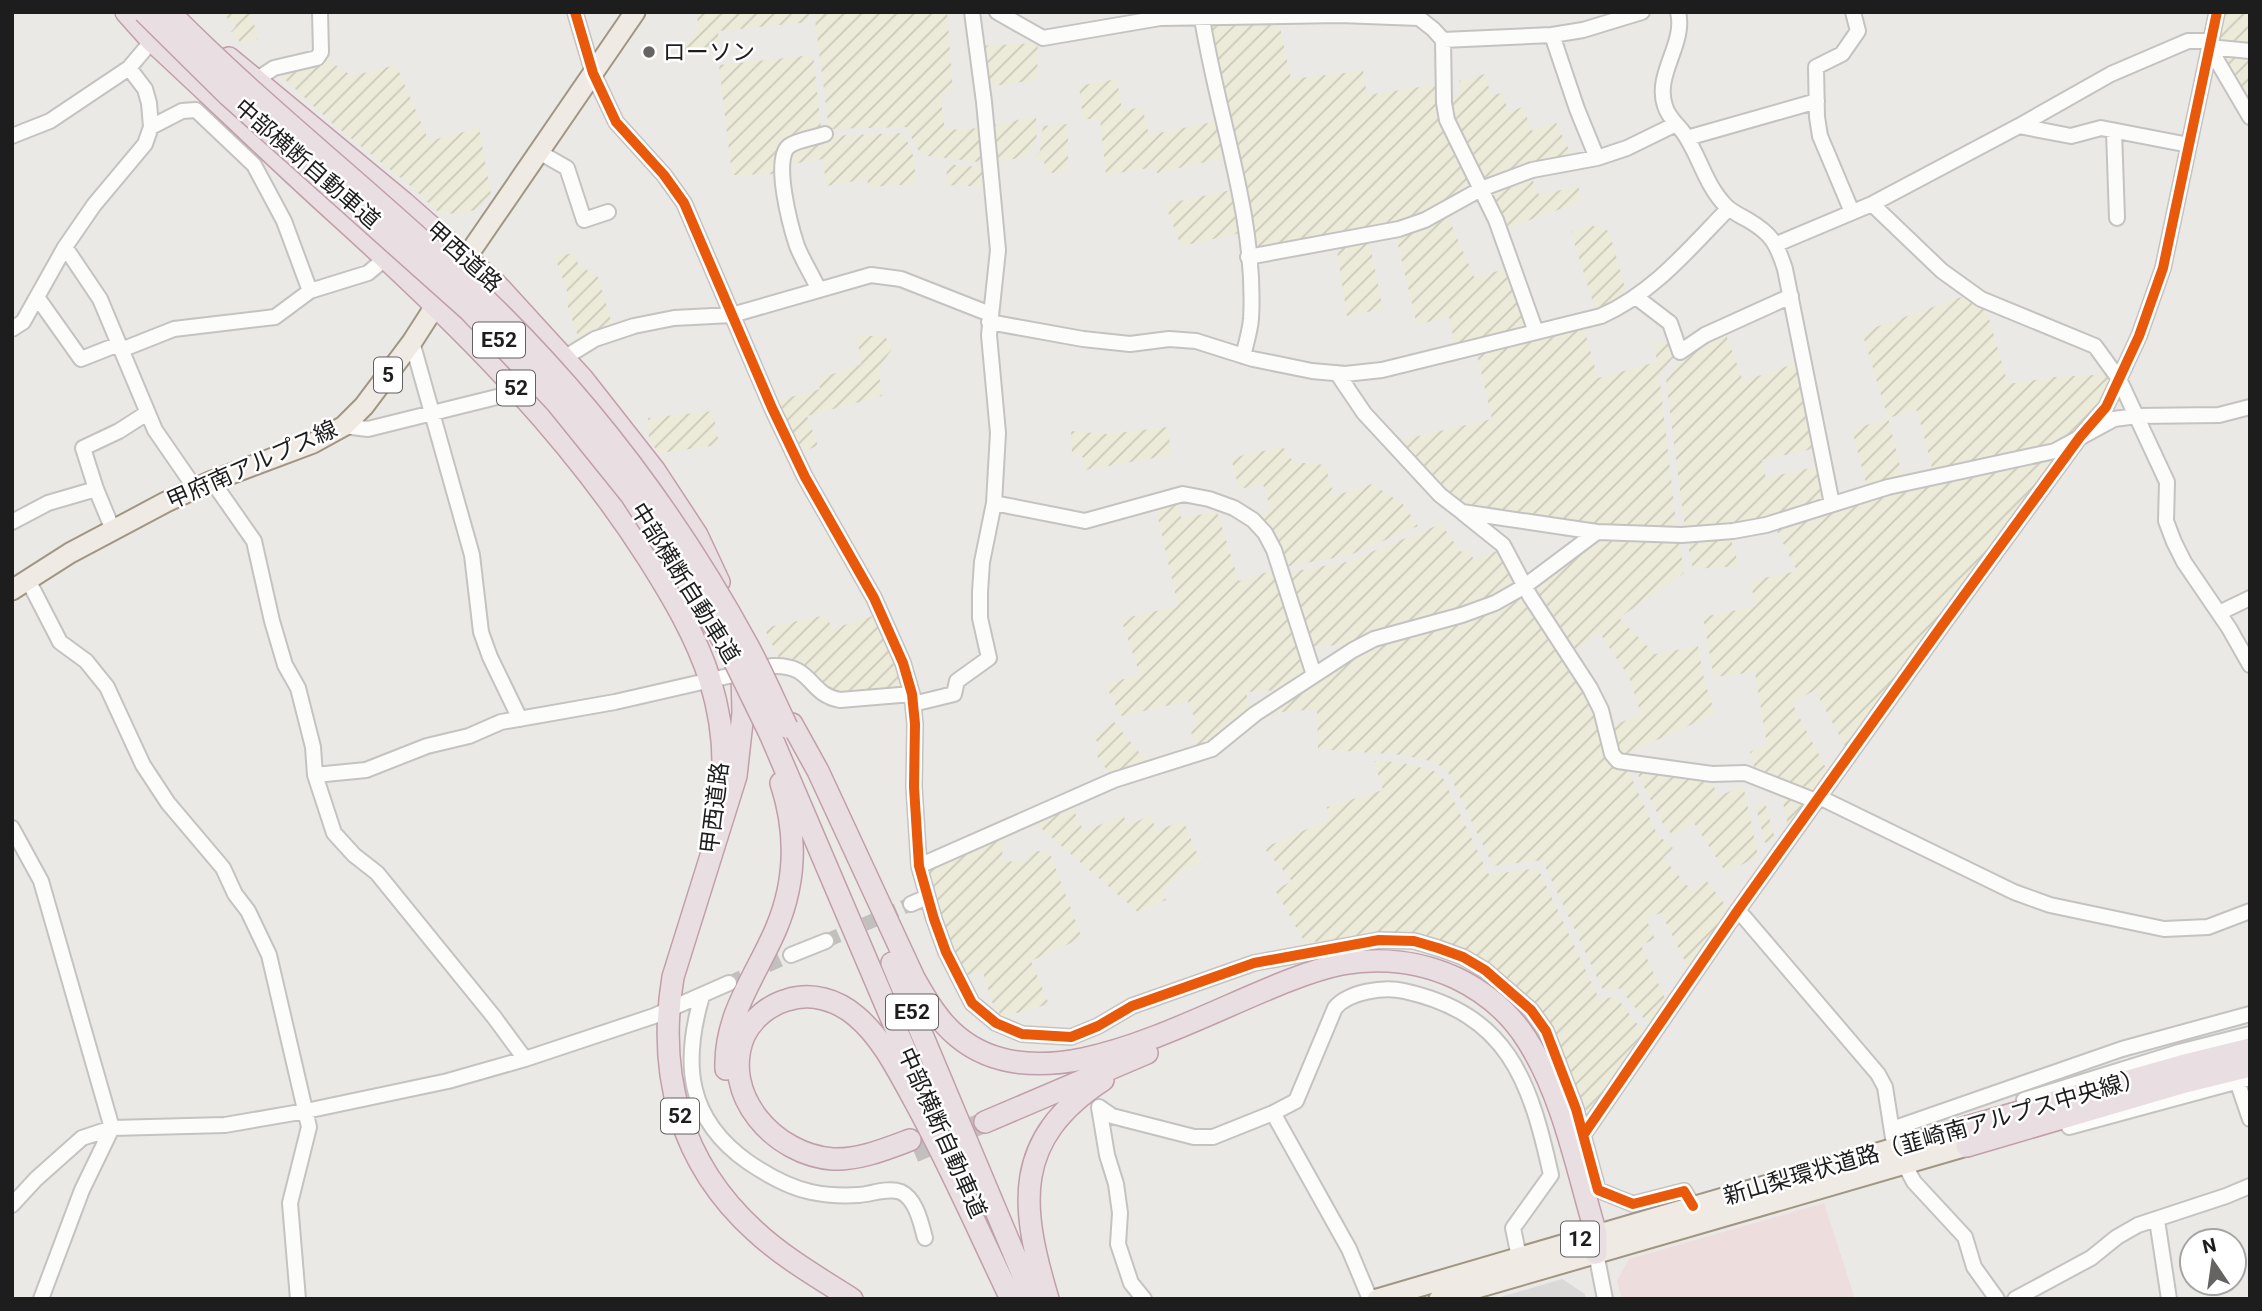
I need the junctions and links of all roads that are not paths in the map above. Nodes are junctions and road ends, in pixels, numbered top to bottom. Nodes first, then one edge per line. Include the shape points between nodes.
1 (126, 12) edge
2 (144, 12) edge
3 (320, 12) edge
4 (575, 12) edge
5 (635, 12) edge
6 (972, 12) edge
7 (997, 12) edge
8 (1642, 12) edge
9 (1678, 12) edge
10 (1853, 12) edge
11 (2217, 12) edge
12 (182, 13) edge
13 (1201, 15) edge
14 (1613, 16) edge
15 (1552, 35) junction
16 (151, 40) junction
17 (1443, 40) junction
18 (2210, 44) junction
19 (2250, 51) edge
20 (129, 68) junction
21 (593, 73) junction
22 (256, 80) junction
23 (1816, 101) junction
24 (2250, 117) edge
25 (1676, 124) junction
26 (2019, 126) junction
27 (150, 127) junction
28 (2114, 131) junction
29 (825, 134) dead end
30 (12, 136) edge
31 (1687, 138) junction
32 (2189, 145) junction
33 (539, 152) junction
34 (1597, 159) junction
35 (1481, 189) junction
36 (1872, 204) junction
37 (1728, 209) junction
38 (608, 212) dead end
39 (1852, 212) junction
40 (2117, 218) dead end
41 (1777, 244) junction
42 (65, 247) junction
43 (387, 257) junction
44 (1248, 257) junction
45 (466, 258) junction
46 (819, 290) junction
47 (310, 291) junction
48 (1791, 296) junction
49 (37, 297) junction
50 (1636, 298) junction
51 (437, 305) junction
52 (732, 315) junction
53 (990, 318) junction
54 (12, 329) edge
55 (1536, 332) junction
56 (412, 342) junction
57 (120, 347) junction
58 (1244, 356) junction
59 (564, 358) junction
60 (1337, 373) junction
61 (2119, 379) junction
62 (515, 387) junction
63 (2250, 407) edge
64 (146, 412) junction
65 (432, 413) junction
66 (2137, 416) junction
67 (344, 426) junction
68 (2080, 437) junction
69 (204, 485) junction
70 (96, 489) junction
71 (994, 503) junction
72 (1832, 504) junction
73 (1462, 512) junction
74 (12, 522) edge
75 (113, 530) junction
76 (1597, 532) junction
77 (20, 584) edge
78 (1525, 586) junction
79 (2250, 598) edge
80 (2219, 613) junction
81 (2250, 665) edge
82 (742, 674) junction
83 (1314, 675) junction
84 (710, 681) junction
85 (912, 699) junction
86 (520, 719) junction
87 (779, 732) junction
88 (315, 775) junction
89 (1818, 799) junction
90 (12, 828) edge
91 (708, 866) junction
92 (919, 866) junction
93 (927, 897) junction
94 (911, 904) tunnel mouth
95 (1738, 910) junction
96 (2250, 911) edge
97 (825, 941) tunnel mouth
98 (791, 955) tunnel mouth
99 (729, 983) tunnel mouth
100 (702, 996) junction
101 (668, 1011) junction
102 (2250, 1014) edge
103 (2250, 1034) edge
104 (2250, 1049) edge
105 (1134, 1052) junction
106 (525, 1059) junction
107 (2246, 1075) edge
108 (306, 1111) junction
109 (1273, 1113) junction
110 (983, 1116) tunnel mouth
111 (2250, 1119) edge
112 (112, 1128) junction
113 (1584, 1134) junction
114 (1893, 1136) junction
115 (1965, 1137) junction
116 (1907, 1170) junction
117 (1784, 1180) junction
118 (2250, 1186) edge
119 (12, 1205) edge
120 (1693, 1206) junction
121 (1748, 1209) junction
122 (2157, 1220) junction
123 (925, 1238) dead end
124 (1592, 1241) junction
125 (1519, 1257) junction
126 (2165, 1297) edge
127 (41, 1299) edge
128 (298, 1299) edge
129 (852, 1299) edge
130 (1011, 1299) edge
131 (1017, 1299) edge
132 (1033, 1299) edge
133 (1048, 1299) edge
134 (1144, 1299) edge
135 (1370, 1299) edge
136 (1377, 1299) edge
137 (1438, 1299) edge
138 (1605, 1299) edge
139 (1997, 1299) edge
140 (2015, 1299) edge

1 - 16 highway, 甲西道路 / 52
2 - 87 highway, 中部横断自動車道 / E52, bridge via 229,95 470,311 556,402 648,520
3 - 22 street via 321,52 317,58 274,68
4 - 21 street
5 - 21 main road, 甲府南アルプス線 / 5
6 - 53 street via 997,222
7 - 13 street via 1043,38
8 - 14 street
9 - 25 street via 1679,34 1663,96
10 - 23 street via 1858,31 1842,54 1816,67
11 - 18 street
12 - 16 street
12 - 22 highway, 甲西道路 / 52
12 - 87 highway, 中部横断自動車道 / E52, bridge via 243,83 488,302 604,430 683,537 749,648
13 - 17 street via 1419,18
13 - 44 street via 1238,185
14 - 15 street via 1583,30
15 - 17 street
15 - 34 street
16 - 20 street
16 - 43 highway, 甲西道路 / 52
17 - 35 street via 1447,120
18 - 19 street
18 - 24 street
18 - 26 street via 2188,41 2111,74
18 - 32 street
20 - 27 street via 145,89
20 - 30 street via 50,121
21 - 33 main road, 甲府南アルプス線 / 5
21 - 52 street via 616,122 684,203
22 - 45 highway, 甲西道路 / 52
23 - 31 street
23 - 39 street via 1819,136
25 - 31 street
25 - 34 street
26 - 28 street via 2071,136 2101,128
26 - 36 street
27 - 42 street via 145,144
27 - 47 street via 182,111 196,110 254,165 284,221
28 - 32 street
28 - 40 street
29 - 46 street via 789,145 783,153 782,174 798,248
31 - 37 street via 1715,194
32 - 61 street via 2163,268
33 - 38 street via 566,168 584,220
33 - 45 main road, 甲府南アルプス線 / 5
34 - 35 street via 1532,170
35 - 44 street via 1399,229
35 - 55 street
36 - 39 street
36 - 61 street via 1942,271 1981,299 2095,346
37 - 41 street via 1764,229
37 - 50 street
39 - 41 street
41 - 48 street
42 - 49 street
42 - 57 street via 100,299
43 - 47 street via 368,273
43 - 51 highway, 甲西道路 / 52
44 - 58 street via 1251,321
45 - 51 main road, 甲府南アルプス線 / 5
45 - 59 highway, 甲西道路 / 52
46 - 52 street
46 - 53 street via 886,275
47 - 57 street via 275,317 174,329
48 - 50 street via 1705,335 1680,352 1670,323
48 - 72 street
49 - 54 street via 23,322
49 - 57 street via 81,359
50 - 55 street via 1601,316
51 - 56 main road, 甲府南アルプス線 / 5
51 - 62 highway, 甲西道路 / 52
52 - 59 street via 634,326 595,339
52 - 85 street via 805,477 890,631
53 - 58 street via 1083,339 1129,344 1196,341
53 - 71 street via 998,433
55 - 60 street via 1382,370
56 - 65 street
56 - 67 main road, 甲府南アルプス線 / 5
57 - 64 street
58 - 60 street
59 - 82 highway, 甲西道路 / 52 via 654,471 697,535 726,600
60 - 73 street via 1364,413 1440,495
61 - 66 street
61 - 68 street via 2106,407
62 - 65 street via 501,396
62 - 84 highway, 甲西道路 / 52 via 631,533 680,610
63 - 66 street via 2219,415
64 - 69 street via 155,430
64 - 70 street via 83,448
65 - 67 street via 368,429
65 - 86 street via 472,555 481,632
66 - 68 street via 2114,419
66 - 80 street via 2167,482 2166,521 2174,542
67 - 69 main road, 甲府南アルプス線 / 5 via 313,443
68 - 72 street via 2055,451 1888,487
68 - 89 street
69 - 75 main road, 甲府南アルプス線 / 5
69 - 88 street via 254,541 272,621 298,688
70 - 74 street via 48,503
70 - 75 street
71 - 83 street via 1085,521 1183,494 1234,508 1265,533 1274,550
71 - 85 street via 980,592 980,618 989,658 957,681 954,694
72 - 76 street via 1733,531 1682,535
73 - 76 street
73 - 78 street via 1503,545
75 - 77 main road, 甲府南アルプス線 / 5
76 - 78 street
77 - 108 street via 60,642 86,661 107,687 143,765 168,803 223,868 248,911 269,955
78 - 83 street via 1462,615 1374,639
78 - 89 street via 1590,688 1618,761 1712,774 1745,773
79 - 80 street
80 - 81 street
82 - 84 street
82 - 85 street via 772,666 793,667 829,698
82 - 91 highway, 甲西道路 / 52 via 736,776
83 - 92 street via 1212,749 1114,779
84 - 86 street
84 - 91 highway, 甲西道路 / 52 via 723,756
85 - 92 street
86 - 88 street via 427,746 366,770
87 - 105 highway via 824,782 914,978 928,1004 958,1037 995,1058 1035,1064
87 - 130 highway via 791,828 790,887 729,1031 726,1075 731,1097 752,1135 789,1161 811,1168 859,1170 912,1146 834,1159 792,1148 761,1124 751,1108 739,1070 739,1052 753,1021 780,1002 810,996 841,1005 866,1025 890,1057
87 - 131 highway, 中部横断自動車道 / E52 via 910,1062
87 - 132 highway, 中部横断自動車道 / E52 via 824,801
88 - 106 street via 334,833 377,873
89 - 95 street
89 - 96 street via 2050,905 2164,929 2208,927
90 - 112 street via 41,881
91 - 101 highway, 甲西道路 / 52 via 673,977
92 - 93 street
93 - 94 street
93 - 113 street via 946,951 972,1003 996,1023 1022,1034 1072,1044 1132,1006 1254,963 1379,940 1414,941 1463,957 1531,1010 1546,1031
95 - 113 street
95 - 114 street via 1878,1074 1885,1087
97 - 98 street
99 - 100 street
100 - 101 street
100 - 123 street via 691,1070 702,1112 712,1128 743,1159 785,1184 811,1192 857,1195 898,1190 908,1196
101 - 106 street
101 - 129 highway, 甲西道路 / 52 via 670,1079 677,1110 706,1174 755,1231
102 - 114 street via 2122,1049
103 - 114 street
104 - 115 highway, 新山梨環状道路（韮崎南アルプス中央線） / 12 via 2181,1066
105 - 110 highway
105 - 124 highway via 1315,982 1345,975 1394,971 1442,983 1495,1017 1519,1045 1544,1094
105 - 133 highway via 1073,1104 1045,1135 1037,1152 1028,1192 1029,1217
106 - 108 street via 448,1081
107 - 111 street
107 - 115 highway, 新山梨環状道路（韮崎南アルプス中央線） / 12 via 2185,1082
107 - 116 street
108 - 112 street via 225,1125
108 - 128 street via 307,1140 290,1203
109 - 125 street via 1296,1101 1343,998 1390,988 1448,1003 1467,1014 1499,1041 1515,1063 1535,1112 1551,1175 1513,1228
109 - 134 street via 1213,1138 1112,1115 1097,1105 1116,1184 1118,1244 1131,1283
109 - 135 street via 1349,1249
112 - 119 street via 82,1138
112 - 127 street via 82,1190
113 - 120 street via 1598,1190 1633,1204 1684,1191
114 - 117 street
115 - 117 main road, 新山梨環状道路（韮崎南アルプス中央線） / 12
115 - 121 main road, 新山梨環状道路（韮崎南アルプス中央線） / 12
116 - 121 street
116 - 139 street via 1965,1237 1974,1267
117 - 120 main road, 新山梨環状道路（韮崎南アルプス中央線） / 12
118 - 122 street
120 - 124 main road, 新山梨環状道路（韮崎南アルプス中央線） / 12
121 - 124 main road, 新山梨環状道路（韮崎南アルプス中央線） / 12
122 - 126 street
122 - 140 street via 2138,1225 2091,1258
124 - 125 main road, 新山梨環状道路（韮崎南アルプス中央線） / 12
124 - 137 main road, 新山梨環状道路（韮崎南アルプス中央線） / 12
124 - 138 street
125 - 136 main road, 新山梨環状道路（韮崎南アルプス中央線） / 12

